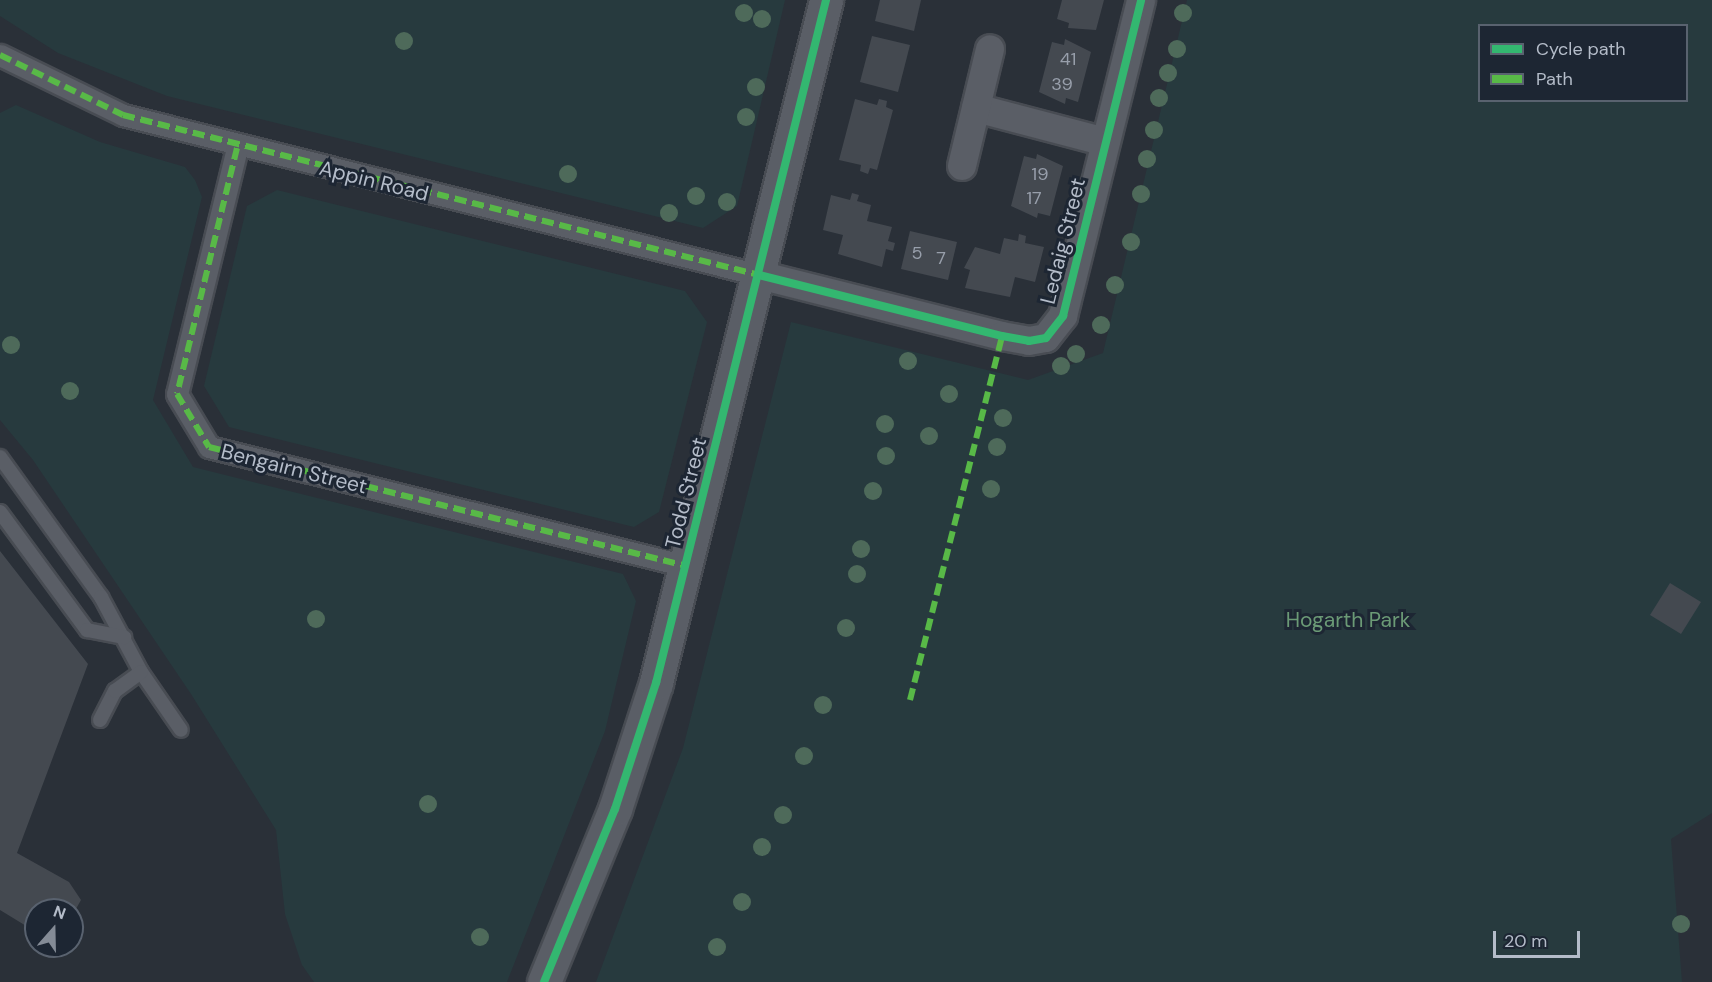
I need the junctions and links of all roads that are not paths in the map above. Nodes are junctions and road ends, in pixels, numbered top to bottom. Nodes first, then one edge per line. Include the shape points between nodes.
1 (826, 0) edge
2 (1141, 0) edge
3 (990, 49) dead end
4 (0, 55) edge
5 (976, 108) junction
6 (1106, 142) junction
7 (237, 148) junction
8 (962, 166) dead end
9 (759, 275) junction
10 (0, 457) edge
11 (0, 512) edge
12 (687, 566) junction
13 (124, 637) junction
14 (141, 672) junction
15 (100, 720) dead end
16 (181, 730) dead end
17 (544, 982) edge

1 - 9 street, Todd Street
2 - 6 street, Ledaig Street
3 - 5 street
4 - 7 street, Appin Road via 123,115
5 - 6 street
5 - 8 street
6 - 9 street, Ledaig Street via 1063,316 1046,338 1029,341 1002,336
7 - 9 street, Appin Road
7 - 12 street, Bengairn Street via 177,394 209,447
9 - 12 street, Todd Street
10 - 13 lane via 101,597
11 - 13 lane via 87,630
12 - 17 street, Todd Street via 635,753
13 - 14 lane
14 - 15 lane via 115,691
14 - 16 lane

